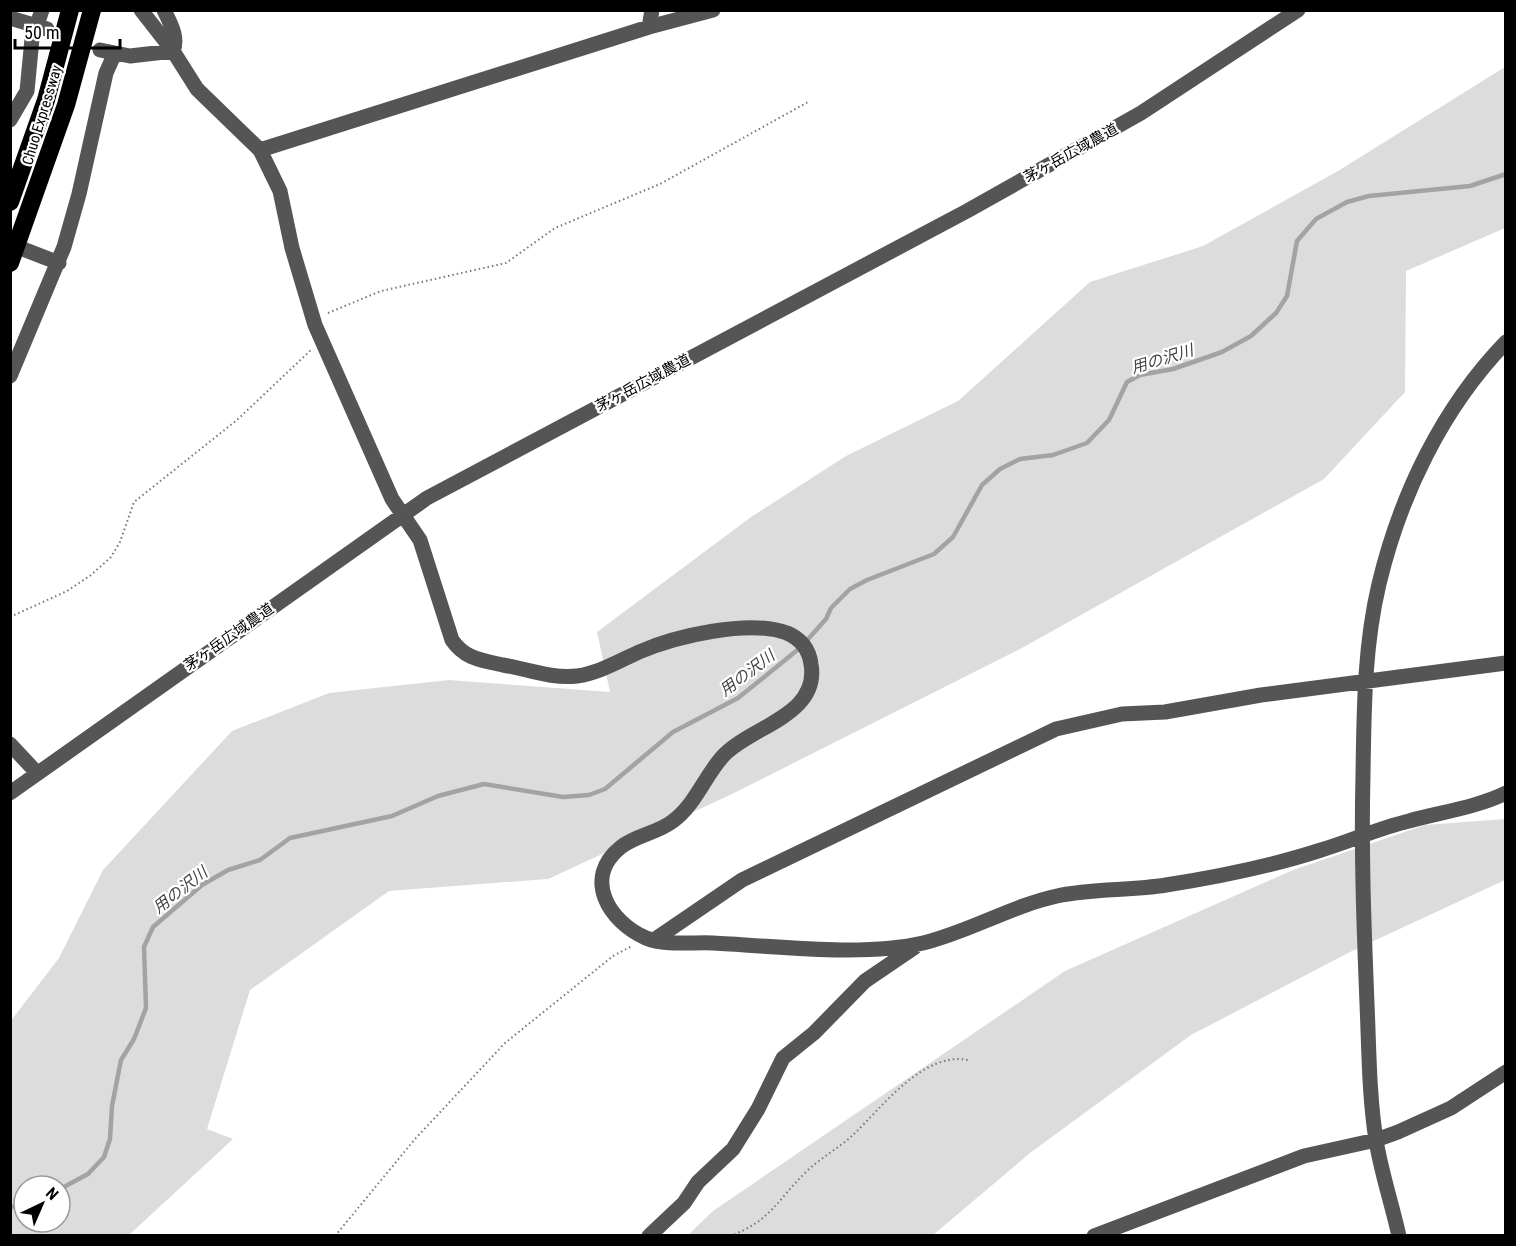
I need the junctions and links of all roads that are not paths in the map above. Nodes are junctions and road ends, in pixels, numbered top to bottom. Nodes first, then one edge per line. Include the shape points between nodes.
1 (70, 10) edge
2 (92, 10) edge
3 (141, 10) edge
4 (164, 10) edge
5 (652, 10) edge
6 (713, 10) edge
7 (1298, 10) edge
8 (10, 18) edge
9 (43, 22) edge
10 (649, 27) junction
11 (173, 51) junction
12 (10, 120) edge
13 (260, 150) junction
14 (10, 202) edge
15 (10, 244) edge
16 (54, 261) junction
17 (10, 263) edge
18 (1506, 342) edge
19 (10, 376) edge
20 (404, 514) junction
21 (1506, 663) edge
22 (1365, 683) junction
23 (10, 744) edge
24 (37, 774) junction
25 (10, 793) edge
26 (1506, 793) edge
27 (650, 939) junction
28 (921, 943) junction
29 (1506, 1072) edge
30 (1376, 1140) junction
31 (649, 1236) edge
32 (1094, 1236) edge
33 (1400, 1236) edge

1 - 14 highway, Chuo Expressway via 46,100
2 - 17 highway, Chuo Expressway via 66,105
3 - 11 street
4 - 11 street via 174,34
5 - 10 street
6 - 10 street
7 - 20 street, 茅ヶ岳広域農道 via 1141,113 967,212 470,475
8 - 9 street
9 - 12 street via 32,39 27,91
10 - 13 street
11 - 13 street via 196,89
11 - 16 street via 147,55 107,52 106,73 79,194
13 - 20 street via 280,191 292,248 322,341 370,454 392,499
15 - 16 street
16 - 19 street
18 - 22 street via 1469,384 1416,476 1378,586
20 - 24 street, 茅ヶ岳広域農道
20 - 27 street via 420,540 452,640 469,657 571,677 650,648 757,627 792,635 809,654 812,678 800,703 724,755 671,823 627,842 609,859 600,884 603,897 613,913
21 - 22 street
22 - 27 street via 1261,695 1165,712 1122,714 1056,729 742,880
22 - 30 street via 1363,911
23 - 24 street
24 - 25 street, 茅ヶ岳広域農道
26 - 28 street via 1318,852 1258,866 1164,886 1057,896
27 - 28 street via 854,949
28 - 31 street via 865,981 783,1058 733,1149
29 - 30 street via 1450,1108
30 - 32 street via 1304,1156
30 - 33 street

